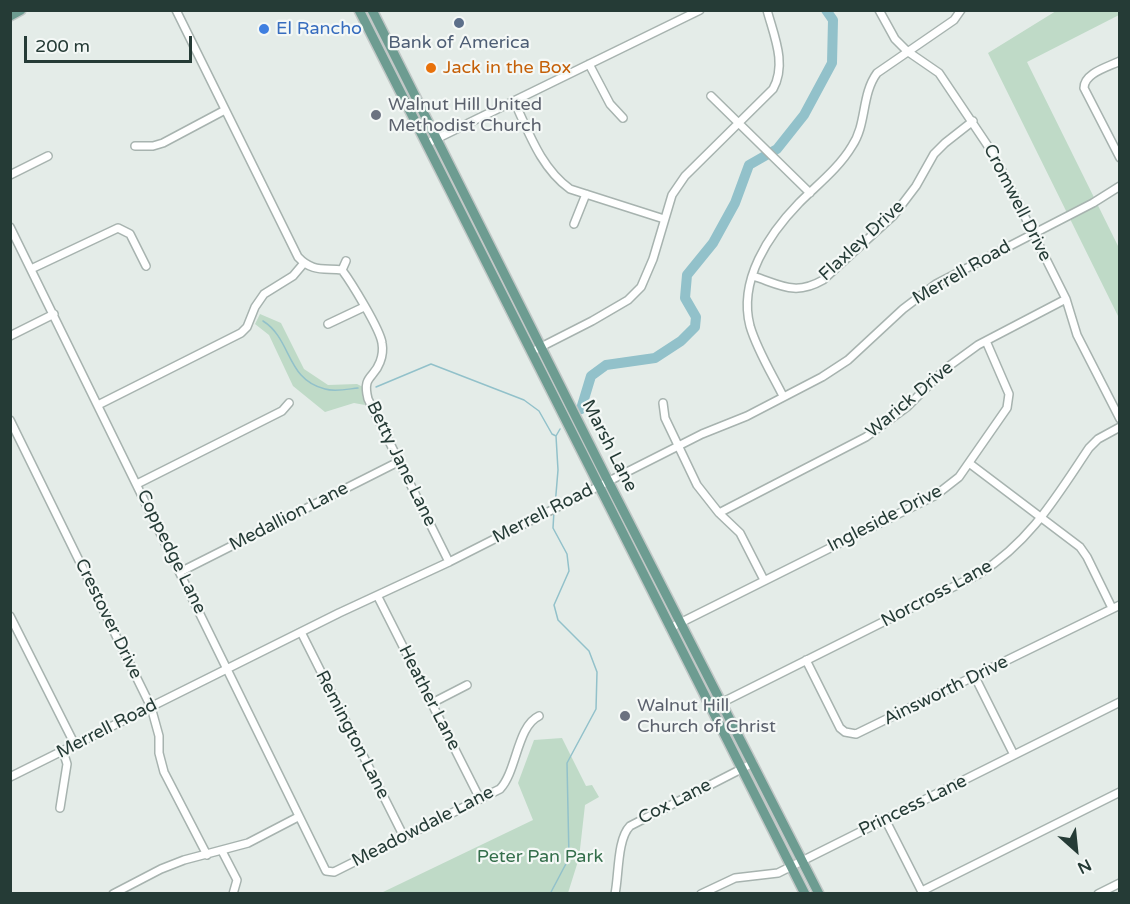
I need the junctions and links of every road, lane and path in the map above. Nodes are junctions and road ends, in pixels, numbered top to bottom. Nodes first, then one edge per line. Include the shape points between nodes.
1 (21, 10) edge
2 (176, 10) edge
3 (359, 10) edge
4 (372, 10) edge
5 (700, 10) edge
6 (768, 10) edge
7 (879, 10) edge
8 (961, 10) edge
9 (10, 16) edge
10 (392, 49) junction
11 (907, 51) junction
12 (381, 55) junction
13 (1119, 61) edge
14 (589, 64) junction
15 (711, 96) dead end
16 (514, 101) junction
17 (225, 110) junction
18 (623, 118) dead end
19 (973, 121) junction
20 (738, 123) junction
21 (436, 139) junction
22 (426, 144) junction
23 (135, 146) dead end
24 (48, 156) dead end
25 (1119, 158) edge
26 (10, 175) edge
27 (1119, 186) edge
28 (810, 193) junction
29 (586, 194) junction
30 (664, 219) junction
31 (574, 224) dead end
32 (10, 226) edge
33 (1033, 233) junction
34 (487, 239) junction
35 (476, 244) junction
36 (346, 261) dead end
37 (304, 263) junction
38 (146, 266) dead end
39 (31, 269) junction
40 (342, 270) junction
41 (753, 276) junction
42 (1066, 299) junction
43 (364, 307) junction
44 (54, 314) junction
45 (328, 324) dead end
46 (10, 336) edge
47 (986, 341) junction
48 (541, 347) junction
49 (530, 351) junction
50 (783, 396) junction
51 (289, 403) dead end
52 (663, 403) dead end
53 (98, 405) junction
54 (1119, 419) edge
55 (10, 420) edge
56 (1119, 427) edge
57 (678, 446) junction
58 (398, 462) junction
59 (969, 463) junction
60 (608, 481) junction
61 (137, 484) junction
62 (598, 486) junction
63 (719, 513) junction
64 (1042, 517) junction
65 (449, 562) junction
66 (180, 572) junction
67 (764, 580) junction
68 (378, 597) junction
69 (1116, 607) edge
70 (10, 616) edge
71 (680, 622) junction
72 (670, 628) junction
73 (301, 632) junction
74 (806, 660) junction
75 (227, 669) junction
76 (975, 677) junction
77 (467, 685) dead end
78 (721, 702) junction
79 (1119, 702) edge
80 (432, 703) junction
81 (151, 707) junction
82 (711, 708) junction
83 (539, 716) dead end
84 (75, 745) junction
85 (63, 751) junction
86 (1014, 755) junction
87 (753, 763) junction
88 (742, 768) junction
89 (10, 777) edge
90 (1119, 792) edge
91 (480, 799) junction
92 (60, 808) dead end
93 (298, 817) junction
94 (885, 819) junction
95 (404, 837) junction
96 (222, 851) junction
97 (207, 855) junction
98 (802, 860) junction
99 (791, 866) junction
100 (334, 872) joint
101 (1119, 883) edge
102 (922, 892) edge
103 (113, 894) edge
104 (233, 894) edge
105 (615, 894) edge
106 (701, 894) edge
107 (805, 894) edge
108 (819, 894) edge
109 (1098, 894) edge

1 - 9 main road
2 - 17 street
3 - 12 main road, Marsh Lane
4 - 10 main road, Marsh Lane
5 - 14 street
6 - 20 street via 780,72 773,89
7 - 11 street, Cromwell Drive via 895,39
8 - 11 street via 954,20
10 - 12 main road
10 - 21 main road, Marsh Lane
11 - 19 street, Cromwell Drive via 939,73
11 - 28 street via 871,81 854,144
12 - 22 main road, Marsh Lane
13 - 25 street via 1088,76 1084,82
14 - 16 street
14 - 18 street via 610,105
15 - 20 street
16 - 21 street
16 - 29 street via 544,163 570,189
17 - 23 street via 163,143
17 - 37 street via 294,251
19 - 33 street, Cromwell Drive
19 - 41 street, Flaxley Drive via 934,154 894,214 823,280 796,290
20 - 28 street
20 - 30 street via 685,176 672,195
21 - 22 street
21 - 34 main road, Marsh Lane
22 - 35 main road, Marsh Lane
24 - 26 street
27 - 33 street, Merrell Road
28 - 41 street via 776,229
29 - 30 street
29 - 31 street
30 - 48 street via 641,287 628,300
32 - 39 street, Coppedge Lane
33 - 42 street, Cromwell Drive
33 - 50 street, Merrell Road via 936,284 848,360
34 - 35 main road
34 - 48 main road, Marsh Lane
35 - 49 main road, Marsh Lane
36 - 40 street
37 - 40 street via 315,269
37 - 53 street via 293,276 264,294 241,333
38 - 39 street via 130,234 118,228
39 - 44 street, Coppedge Lane
40 - 43 street, Betty Jane Lane
41 - 50 street via 749,291 750,325
42 - 47 street, Warick Drive
42 - 54 street, Cromwell Drive via 1077,335
43 - 45 street
43 - 58 street, Betty Jane Lane via 382,342 380,364 366,388 368,399
44 - 46 street
44 - 53 street, Coppedge Lane
47 - 59 street, Ingleside Drive via 1009,400
47 - 63 street, Warick Drive via 945,369 866,438
48 - 49 street
48 - 60 main road, Marsh Lane
49 - 62 main road, Marsh Lane
50 - 57 street, Merrell Road
51 - 61 street via 282,411
52 - 57 street via 665,418
53 - 61 street, Coppedge Lane
55 - 81 street, Crestover Drive
56 - 64 street, Norcross Lane via 1089,448
57 - 60 street, Merrell Road
57 - 63 street via 698,485
58 - 65 street, Betty Jane Lane
58 - 66 street, Medallion Lane
59 - 64 street
59 - 67 street, Ingleside Drive via 959,477 936,495
60 - 62 street, Merrell Road
60 - 71 main road, Marsh Lane
61 - 66 street, Coppedge Lane
62 - 65 street, Merrell Road
62 - 72 main road, Marsh Lane
63 - 67 street via 740,533
64 - 69 street via 1080,547
64 - 74 street, Norcross Lane via 1016,547 979,574
65 - 68 street, Merrell Road
66 - 75 street, Coppedge Lane
67 - 71 street, Ingleside Drive
68 - 73 street, Merrell Road
68 - 80 street, Heather Lane
69 - 76 street, Ainsworth Drive
70 - 84 street
71 - 72 street, Ingleside Drive
71 - 78 main road, Marsh Lane
72 - 82 main road, Marsh Lane
73 - 75 street, Merrell Road
73 - 95 street, Remington Lane
74 - 76 street, Ainsworth Drive via 840,728 850,734 860,734
74 - 78 street, Norcross Lane
75 - 81 street, Merrell Road
75 - 93 street, Coppedge Lane
76 - 86 street
77 - 80 street
78 - 82 street, Norcross Lane
78 - 87 main road, Marsh Lane
79 - 86 street, Princess Lane
80 - 91 street, Heather Lane
81 - 84 street, Merrell Road
81 - 97 street, Crestover Drive via 164,772
82 - 88 main road, Marsh Lane
83 - 91 street, Meadowdale Lane via 533,718 521,740 507,781
84 - 85 street, Merrell Road
85 - 89 street, Merrell Road
85 - 92 street via 67,764
86 - 94 street, Princess Lane
87 - 88 street, Cox Lane
87 - 98 main road, Marsh Lane
88 - 99 main road, Marsh Lane
88 - 105 street, Cox Lane via 630,826 621,840
90 - 102 street
91 - 95 street, Meadowdale Lane
93 - 96 street via 248,843
93 - 100 street, Coppedge Lane via 326,871
94 - 98 street, Princess Lane
94 - 102 street
95 - 100 street, Meadowdale Lane
96 - 97 street
96 - 104 street via 237,880
97 - 103 street via 161,869
98 - 99 street, Princess Lane
98 - 108 main road, Marsh Lane
99 - 106 street, Princess Lane via 771,875 735,878
99 - 107 main road, Marsh Lane
101 - 109 street

